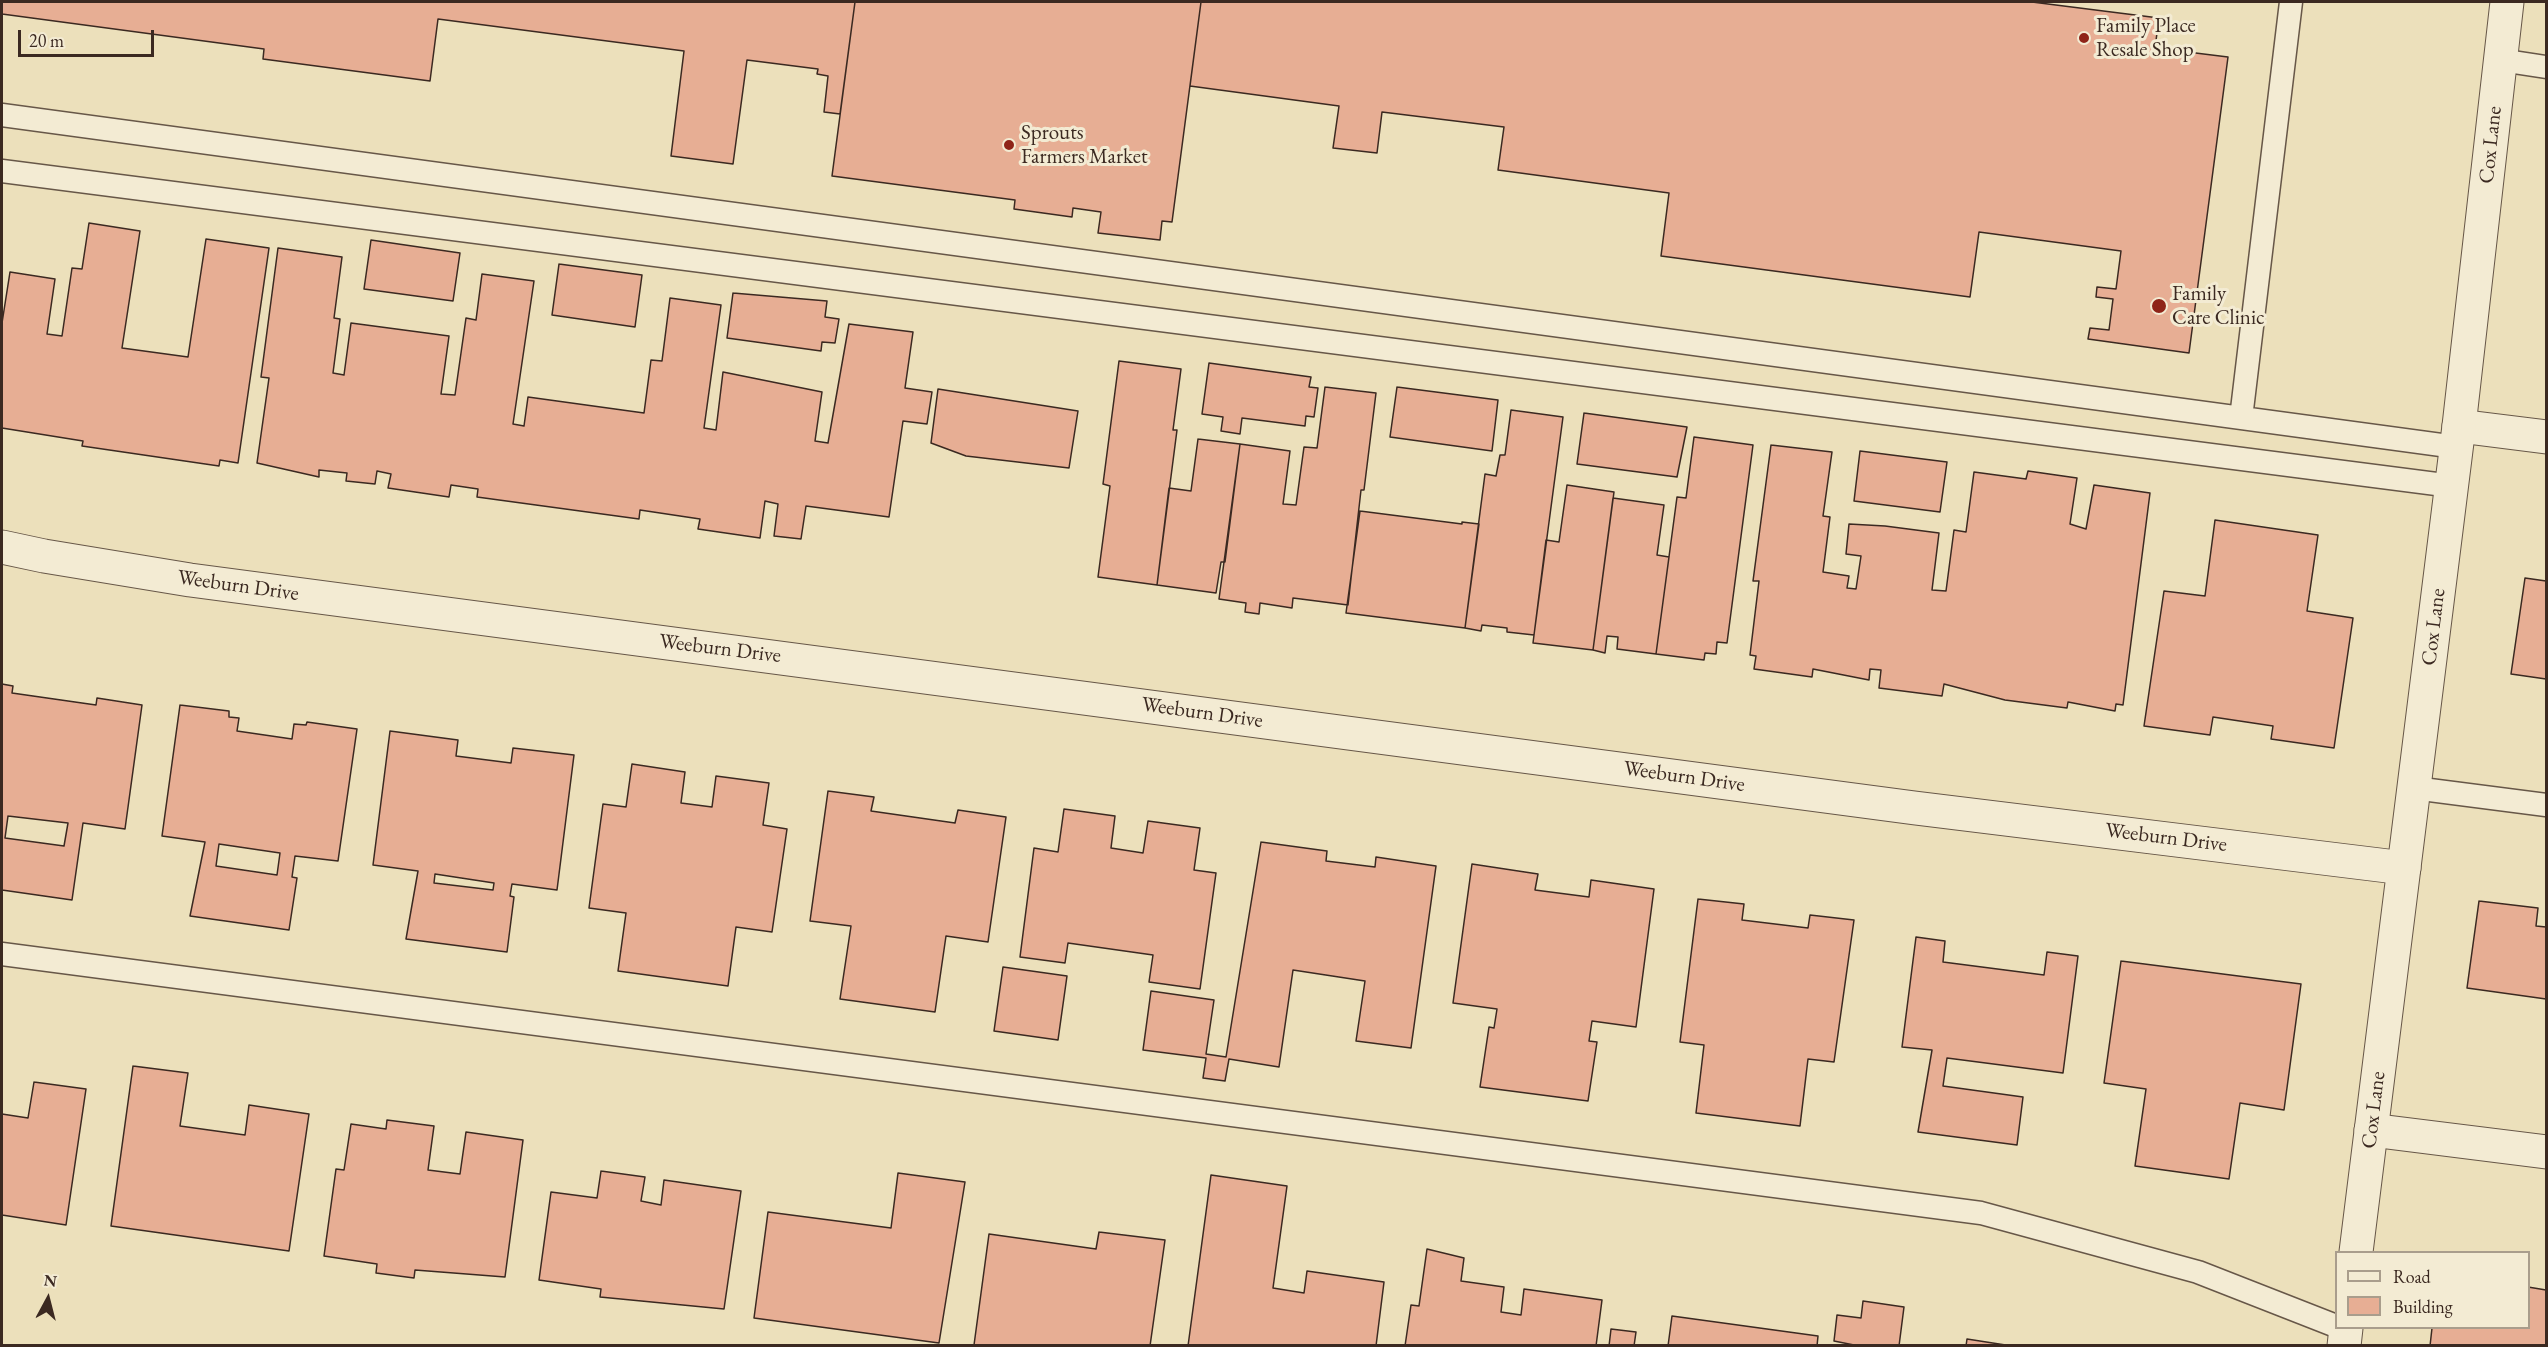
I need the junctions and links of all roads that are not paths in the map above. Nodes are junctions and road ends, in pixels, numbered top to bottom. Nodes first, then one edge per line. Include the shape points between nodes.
1 (2291, 2) edge
2 (2507, 2) edge
3 (2500, 60) junction
4 (2547, 68) edge
5 (2, 115) edge
6 (2, 171) edge
7 (2241, 418) junction
8 (2458, 436) junction
9 (2547, 437) edge
10 (2452, 486) junction
11 (2, 547) edge
12 (2414, 788) junction
13 (2547, 805) edge
14 (2404, 868) junction
15 (2, 954) edge
16 (2371, 1130) junction
17 (2547, 1152) edge
18 (2356, 1251) edge
19 (2335, 1328) edge

1 - 7 lane
2 - 3 street, Cox Lane
3 - 4 lane
3 - 8 street, Cox Lane
5 - 7 lane
6 - 10 lane
7 - 8 lane
8 - 9 street
8 - 10 street, Cox Lane
10 - 12 street, Cox Lane
11 - 14 street, Weeburn Drive via 190,580 1903,806
12 - 13 lane
12 - 14 street, Cox Lane
14 - 16 street, Cox Lane
15 - 19 lane via 1981,1213 2199,1272
16 - 17 street
16 - 18 street, Cox Lane

